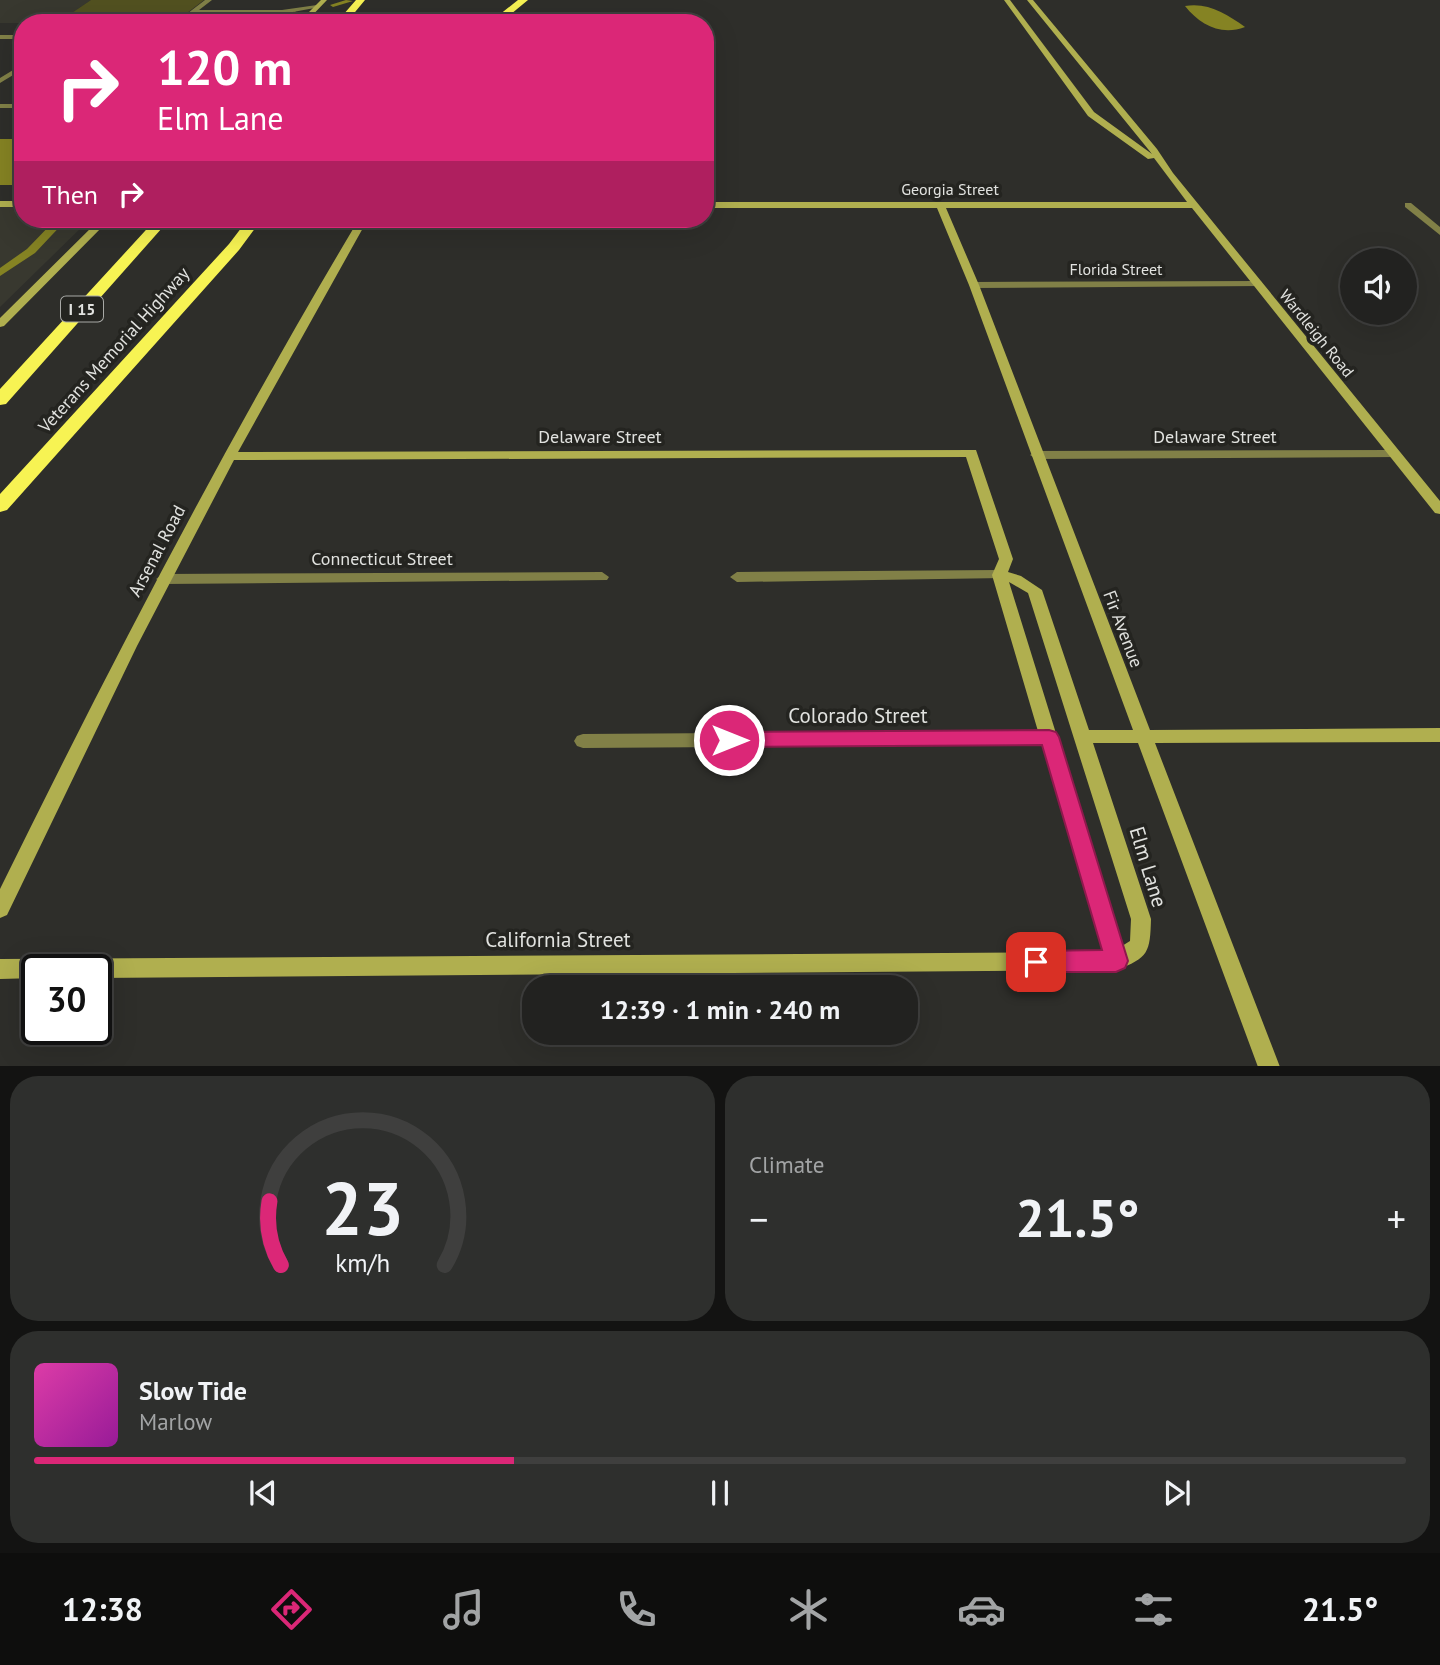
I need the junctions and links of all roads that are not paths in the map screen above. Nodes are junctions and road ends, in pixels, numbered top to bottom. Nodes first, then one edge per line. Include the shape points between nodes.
1 (209, 0) edge
2 (324, 0) edge
3 (361, 0) edge
4 (524, 0) edge
5 (1007, 0) edge
6 (1030, 0) edge
7 (317, 6) junction
8 (192, 12) junction
9 (189, 14) edge
10 (309, 14) edge
11 (349, 14) edge
12 (506, 14) edge
13 (1170, 174) junction
14 (714, 205) edge
15 (940, 205) junction
16 (1195, 205) junction
17 (1408, 205) dead end
18 (96, 228) edge
19 (155, 228) edge
20 (248, 228) edge
21 (358, 228) edge
22 (1440, 232) edge
23 (1258, 284) junction
24 (974, 285) junction
25 (0, 324) edge
26 (0, 400) edge
27 (72, 430) junction
28 (1395, 454) junction
29 (1036, 455) junction
30 (229, 456) junction
31 (0, 506) edge
32 (1440, 510) edge
33 (0, 521) edge
34 (999, 575) junction
35 (602, 577) dead end
36 (737, 577) dead end
37 (163, 579) junction
38 (1440, 735) edge
39 (1143, 736) junction
40 (1049, 737) junction
41 (1082, 737) junction
42 (583, 741) dead end
43 (0, 909) edge
44 (1116, 961) junction
45 (0, 970) edge
46 (1269, 1066) edge

1 - 8 street
2 - 7 street
3 - 11 highway
4 - 12 highway
5 - 13 street, Wardleigh Road via 1091,114
6 - 13 street, Wardleigh Road
7 - 8 street via 282,12
7 - 10 street
8 - 9 street
13 - 16 street, Wardleigh Road
14 - 15 street, Georgia Street
15 - 16 street, Georgia Street
15 - 24 street, Fir Avenue
16 - 23 street, Wardleigh Road
17 - 22 street
18 - 25 street
19 - 26 highway, I 15
20 - 27 highway, Veterans Memorial Highway
21 - 30 street, Arsenal Road
23 - 24 street, Florida Street
23 - 28 street, Wardleigh Road
24 - 29 street, Fir Avenue
27 - 31 highway, Veterans Memorial Highway
27 - 33 highway
28 - 29 street, Delaware Street
28 - 32 street, Wardleigh Road
29 - 39 street, Fir Avenue
30 - 34 street, Delaware Street via 971,453 1006,559
30 - 37 street, Arsenal Road
34 - 36 street
34 - 40 street
34 - 41 street, Elm Lane via 1035,590
35 - 37 street, Connecticut Street
37 - 43 street, Arsenal Road
38 - 39 street
39 - 41 street
39 - 46 street, Fir Avenue
40 - 42 street, Colorado Street
40 - 44 street
41 - 44 street, Elm Lane via 1141,919 1140,946
44 - 45 street, California Street

